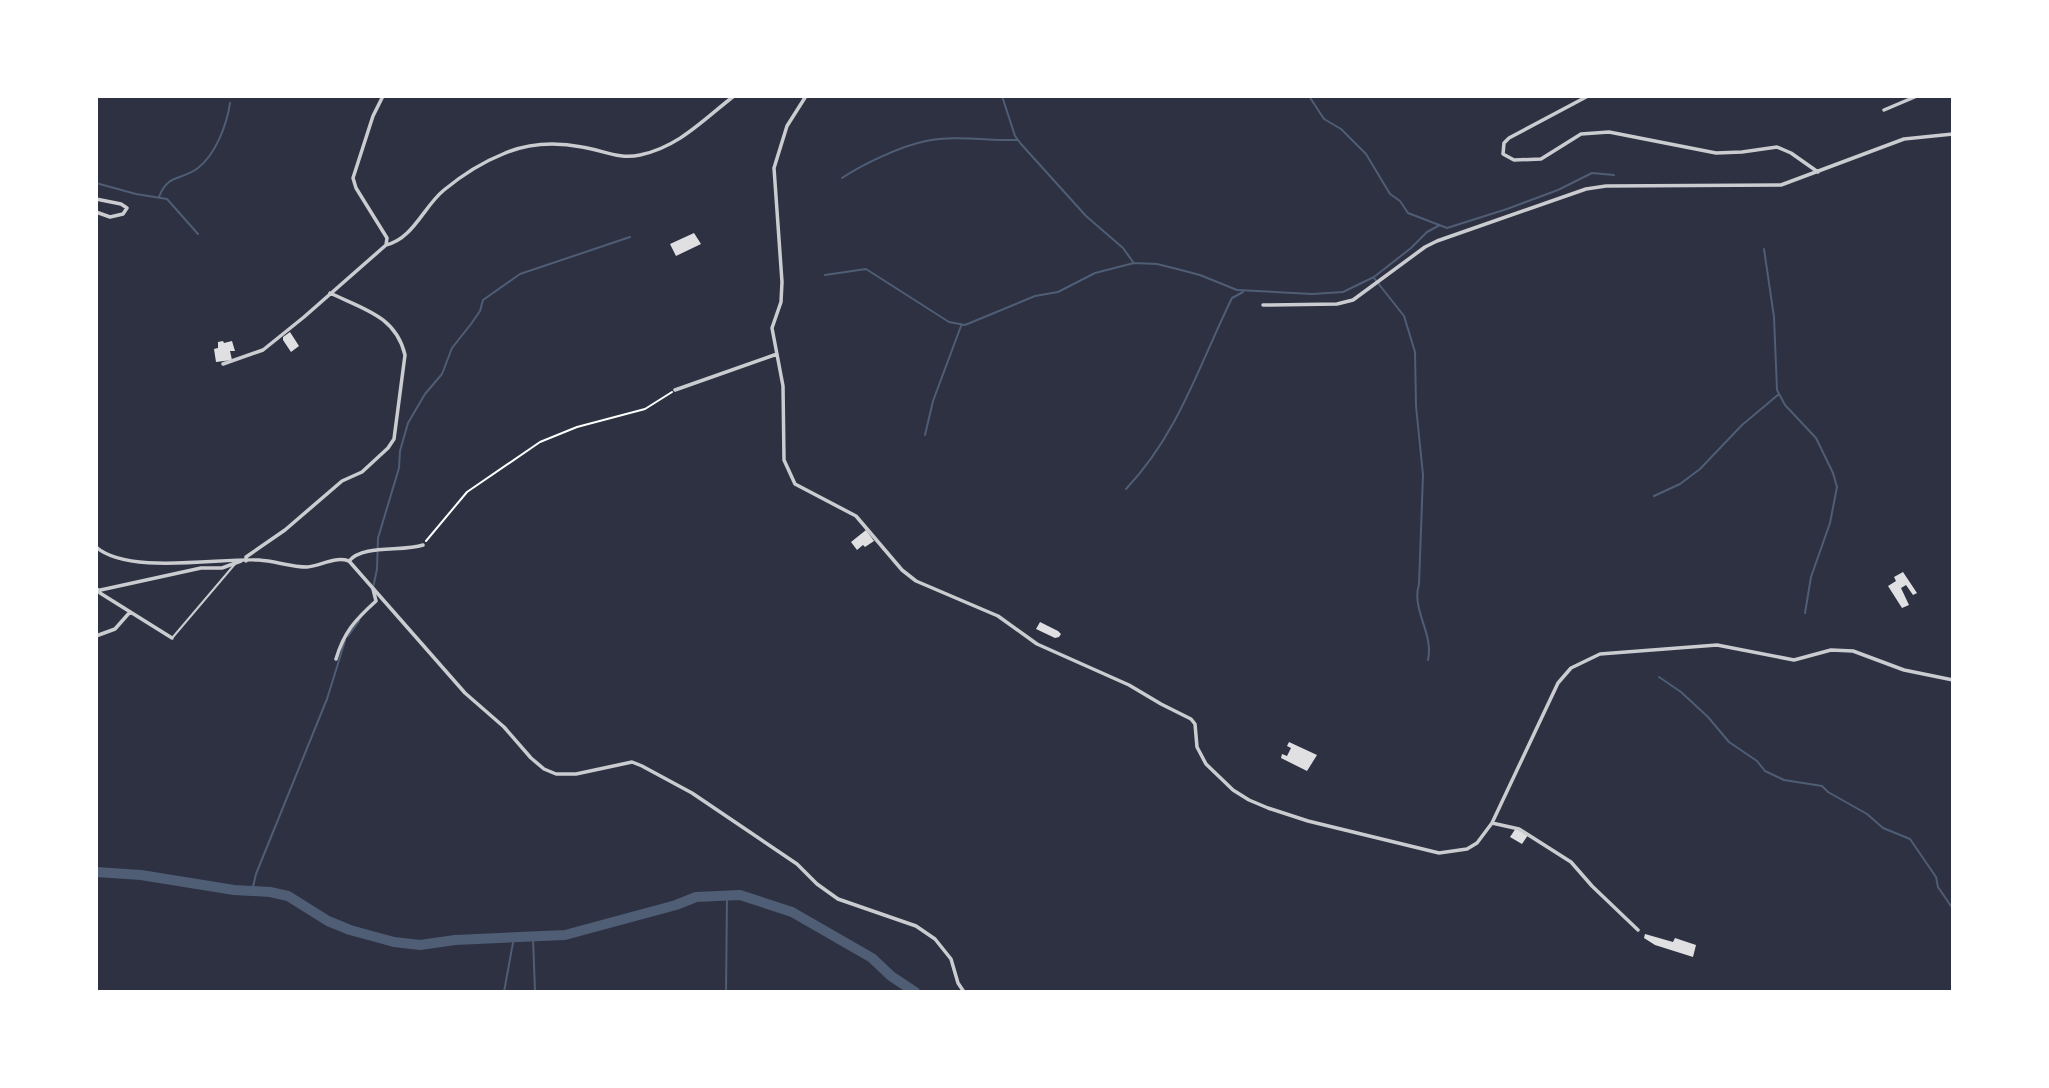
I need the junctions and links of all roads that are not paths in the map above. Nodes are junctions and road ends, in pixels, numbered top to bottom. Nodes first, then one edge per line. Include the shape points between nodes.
1 (383, 96) edge
2 (734, 96) edge
3 (806, 96) edge
4 (1588, 96) edge
5 (1917, 96) edge
6 (1884, 110) dead end
7 (1953, 134) edge
8 (1818, 172) junction
9 (96, 199) edge
10 (96, 212) edge
11 (386, 245) junction
12 (330, 293) junction
13 (1263, 305) dead end
14 (777, 354) junction
15 (223, 364) dead end
16 (675, 390) road end
17 (423, 545) road end
18 (96, 547) edge
19 (244, 561) junction
20 (349, 561) junction
21 (236, 564) junction
22 (372, 587) junction
23 (97, 590) edge
24 (130, 612) junction
25 (96, 636) edge
26 (172, 638) joint
27 (336, 659) dead end
28 (1953, 680) edge
29 (1492, 823) junction
30 (1638, 930) dead end
31 (964, 992) edge

1 - 11 street via 353,178 387,238
2 - 11 street via 677,141 638,156 542,144 503,154 444,190 417,223
3 - 14 street via 787,126 774,169 782,282 772,328
4 - 8 street via 1509,138 1503,155 1514,160 1541,159 1581,134 1609,132 1716,153 1777,147
5 - 6 street
7 - 8 street via 1904,139
8 - 13 street via 1766,186 1586,189 1437,241 1353,300
9 - 10 street via 127,208 110,217
11 - 12 street
12 - 15 street via 263,349
12 - 19 street via 384,319 402,342 404,365 394,439 362,472 342,481
14 - 16 street
14 - 29 street via 785,407 784,460 795,484 856,516 916,581 998,616 1037,644 1191,719 1197,747 1233,790 1268,808 1439,853 1467,849
17 - 20 street via 363,552
18 - 19 street via 121,559 142,562
19 - 20 street via 309,567
19 - 21 street
20 - 22 street
21 - 23 street
21 - 26 lane
22 - 27 street via 376,601 342,639
22 - 31 street via 465,693 544,769 576,774 632,762 642,766 692,793 797,864 838,899 916,926 935,939 951,959
23 - 24 street
24 - 25 street via 115,629
24 - 26 street
28 - 29 street via 1844,650 1794,660 1725,645 1600,653 1572,668 1558,683
29 - 30 street via 1519,829 1571,862

